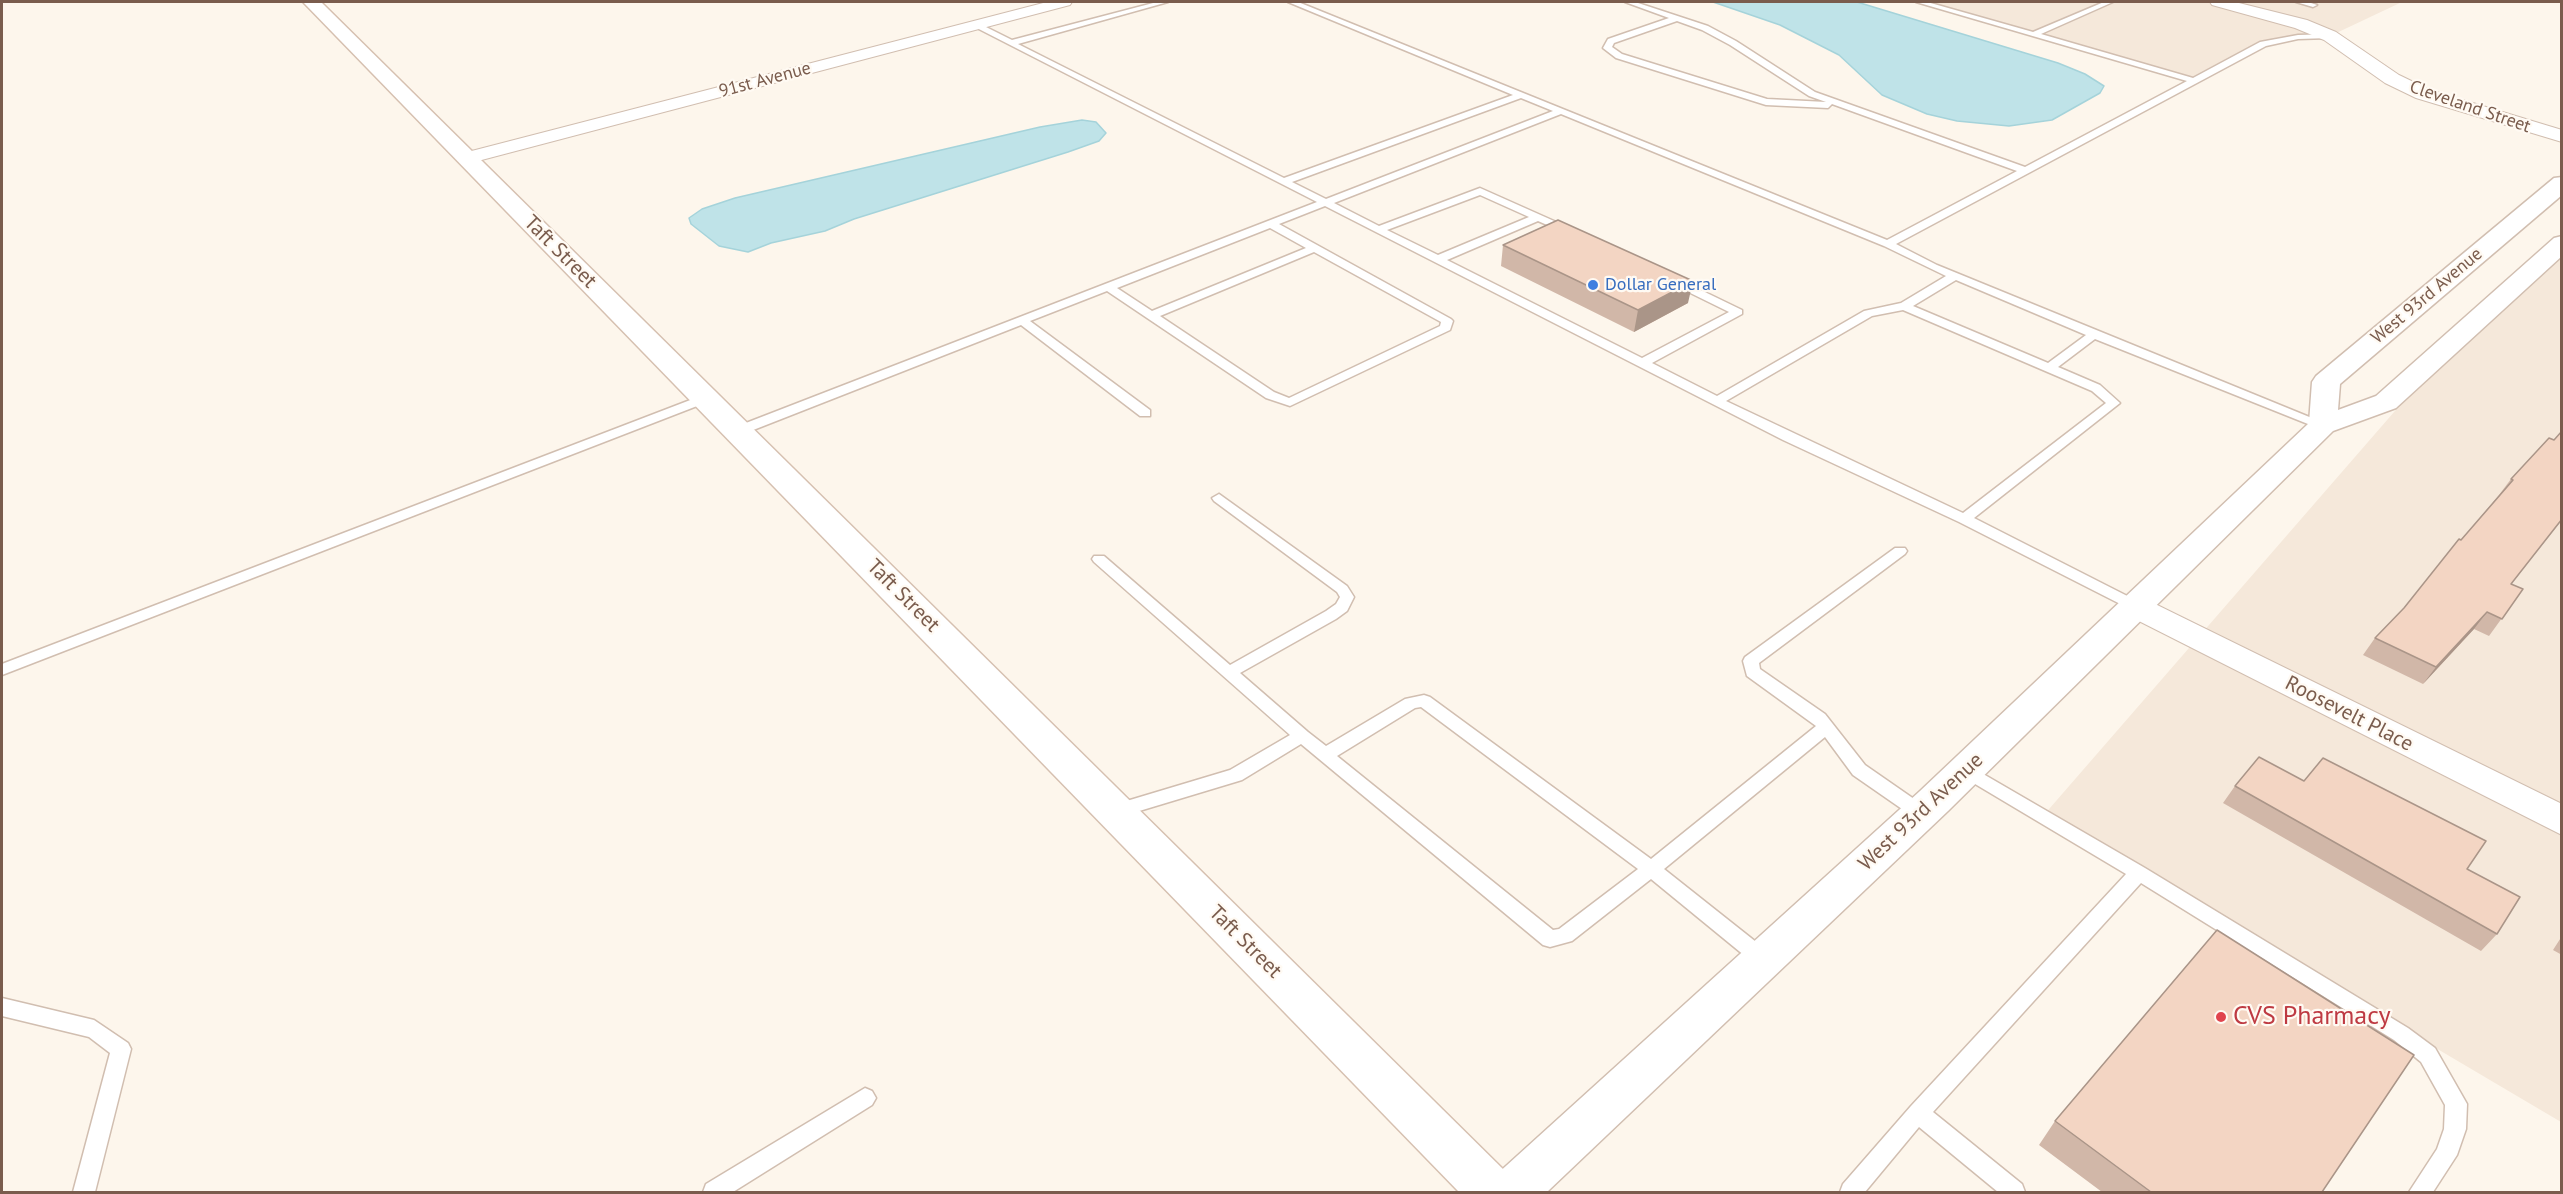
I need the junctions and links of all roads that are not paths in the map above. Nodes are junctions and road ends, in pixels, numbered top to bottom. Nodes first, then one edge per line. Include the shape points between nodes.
1 (312, 2) edge
2 (1064, 2) edge
3 (1164, 2) edge
4 (1292, 2) edge
5 (1629, 2) edge
6 (1920, 2) edge
7 (2109, 2) edge
8 (2218, 2) edge
9 (2300, 2) edge
10 (2313, 5) dead end
11 (1678, 18) junction
12 (975, 25) junction
13 (2035, 34) junction
14 (2330, 36) junction
15 (1011, 43) junction
16 (2192, 80) junction
17 (1522, 95) junction
18 (1842, 106) junction
19 (1561, 111) junction
20 (2562, 136) edge
21 (467, 158) junction
22 (2024, 170) junction
23 (1285, 181) junction
24 (2562, 183) edge
25 (1326, 202) junction
26 (1539, 217) junction
27 (1270, 224) junction
28 (1380, 229) junction
29 (1581, 237) edge
30 (2562, 243) edge
31 (1888, 244) junction
32 (1315, 248) junction
33 (1438, 259) junction
34 (1954, 276) junction
35 (1665, 277) edge
36 (1108, 287) junction
37 (1904, 306) junction
38 (1151, 316) junction
39 (1021, 320) junction
40 (2094, 334) junction
41 (1642, 363) junction
42 (2049, 368) junction
43 (706, 398) junction
44 (1717, 400) junction
45 (1145, 413) dead end
46 (2324, 425) junction
47 (738, 430) junction
48 (1219, 498) dead end
49 (1964, 519) junction
50 (1900, 551) dead end
51 (1099, 560) dead end
52 (2136, 607) junction
53 (2, 670) edge
54 (1230, 672) junction
55 (1826, 727) junction
56 (1302, 736) junction
57 (1325, 755) junction
58 (1966, 770) junction
59 (1116, 811) junction
60 (1921, 813) junction
61 (2562, 821) edge
62 (1650, 869) junction
63 (2139, 873) junction
64 (1763, 959) junction
65 (2, 1007) edge
66 (866, 1098) dead end
67 (1918, 1113) junction
68 (84, 1192) edge
69 (714, 1192) edge
70 (1492, 1192) edge
71 (1513, 1192) edge
72 (1851, 1192) edge
73 (2014, 1192) edge
74 (2420, 1192) edge

1 - 21 street, Taft Street
2 - 12 street, 91st Avenue
3 - 15 lane
4 - 17 lane
5 - 11 lane
6 - 13 lane
7 - 13 lane
8 - 14 street, Cleveland Street via 2301,24
9 - 10 lane
11 - 18 lane via 1734,43 1812,94
11 - 18 lane via 1611,41 1607,48 1619,56 1766,102
12 - 15 lane
12 - 21 street, 91st Avenue
13 - 16 lane
14 - 16 lane via 2263,44
14 - 20 street, Cleveland Street via 2392,79 2422,94
15 - 23 lane
16 - 22 lane
17 - 19 lane
17 - 23 lane
18 - 22 lane
19 - 25 lane
19 - 31 lane
21 - 43 street, Taft Street
22 - 31 lane
23 - 25 lane
24 - 46 street, West 93rd Avenue via 2326,382
25 - 27 lane
25 - 28 lane
26 - 28 lane via 1480,191
26 - 29 lane
26 - 33 lane
27 - 32 lane
27 - 36 lane
28 - 33 lane
30 - 46 street, West 93rd Avenue via 2386,402
31 - 34 lane
32 - 38 lane
32 - 38 lane via 1447,321 1446,328 1290,402 1270,395
33 - 41 lane
34 - 37 lane
34 - 40 lane
35 - 41 lane via 1738,312
36 - 38 lane
36 - 39 lane
37 - 42 lane
37 - 44 lane via 1868,313
39 - 45 lane
39 - 47 lane
40 - 42 lane
40 - 46 lane
41 - 44 lane
42 - 49 lane via 2096,388 2114,403
43 - 47 street, Taft Street
43 - 53 lane
44 - 49 lane
46 - 52 street, West 93rd Avenue
47 - 59 street, Taft Street
48 - 54 lane via 1342,589 1347,597 1331,615
49 - 52 lane
50 - 55 lane via 1751,661 1753,672 1819,717
51 - 54 lane
52 - 58 street, West 93rd Avenue
52 - 61 street, Roosevelt Place
54 - 56 lane
55 - 60 lane via 1859,770
55 - 62 lane
56 - 57 lane
56 - 59 lane via 1236,775
57 - 62 lane via 1411,703 1424,701
57 - 62 lane via 1550,939 1564,935
58 - 60 street, West 93rd Avenue
58 - 63 lane
59 - 70 street, Taft Street
60 - 64 street, West 93rd Avenue
62 - 64 lane
63 - 67 lane
63 - 74 lane via 2402,1034 2428,1055 2456,1104 2455,1129 2446,1155
64 - 71 street, West 93rd Avenue
65 - 68 lane via 94,1029 121,1049
66 - 69 lane
67 - 72 lane
67 - 73 lane

